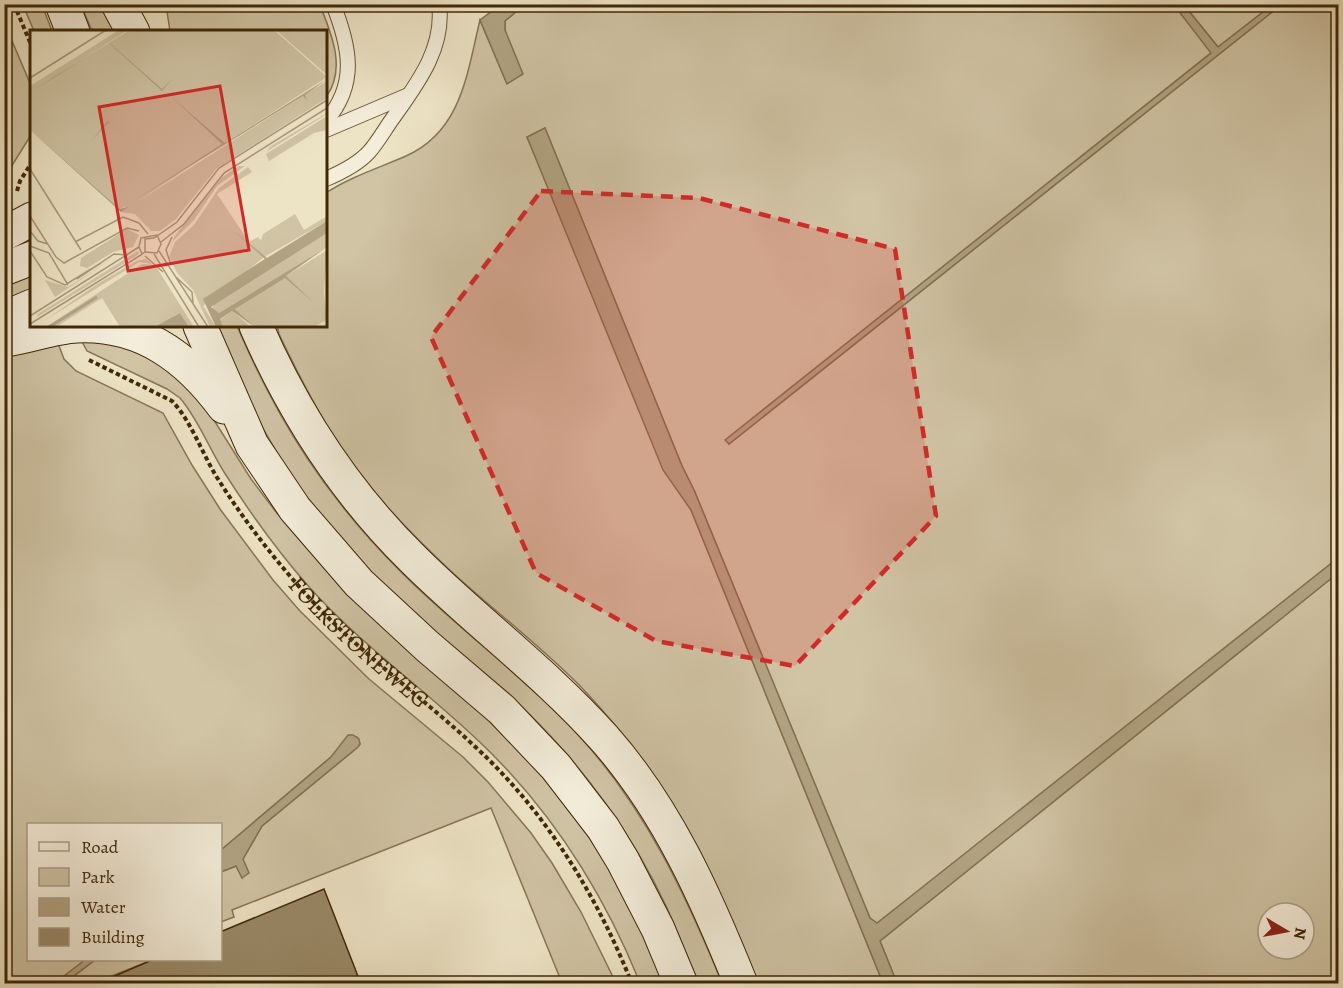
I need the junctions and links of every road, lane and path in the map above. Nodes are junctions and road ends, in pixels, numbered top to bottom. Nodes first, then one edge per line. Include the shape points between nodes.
1 (14, 4) edge
2 (62, 4) edge
3 (333, 4) edge
4 (439, 4) edge
5 (72, 30) edge
6 (30, 42) edge
7 (414, 88) junction
8 (327, 119) edge
9 (327, 130) edge
10 (327, 178) edge
11 (30, 220) edge
12 (4, 234) edge
13 (30, 259) edge
14 (4, 269) edge
15 (30, 307) edge
16 (4, 318) edge
17 (67, 327) edge
18 (200, 327) edge
19 (256, 327) edge
20 (4, 340) edge
21 (252, 445) junction
22 (632, 984) edge
23 (681, 984) edge
24 (741, 984) edge

1 - 6 path
2 - 5 street
3 - 8 lane via 343,31 348,65 344,93
4 - 7 lane via 437,43
7 - 9 lane via 404,98
7 - 10 lane via 369,152
11 - 12 street
13 - 14 street
15 - 16 street
17 - 20 street
17 - 21 street via 130,333 172,353 209,387
17 - 22 path, FOLKSTONEWEG via 78,352 86,358 172,401 242,514 304,593 376,663 475,747 516,791 577,873 606,923
18 - 21 street, FOLKSTONEWEG
19 - 24 street via 304,421 360,502 412,558 562,693 624,764 688,864
21 - 23 street, FOLKSTONEWEG via 295,508 340,562 400,622 509,717 580,797 642,895

